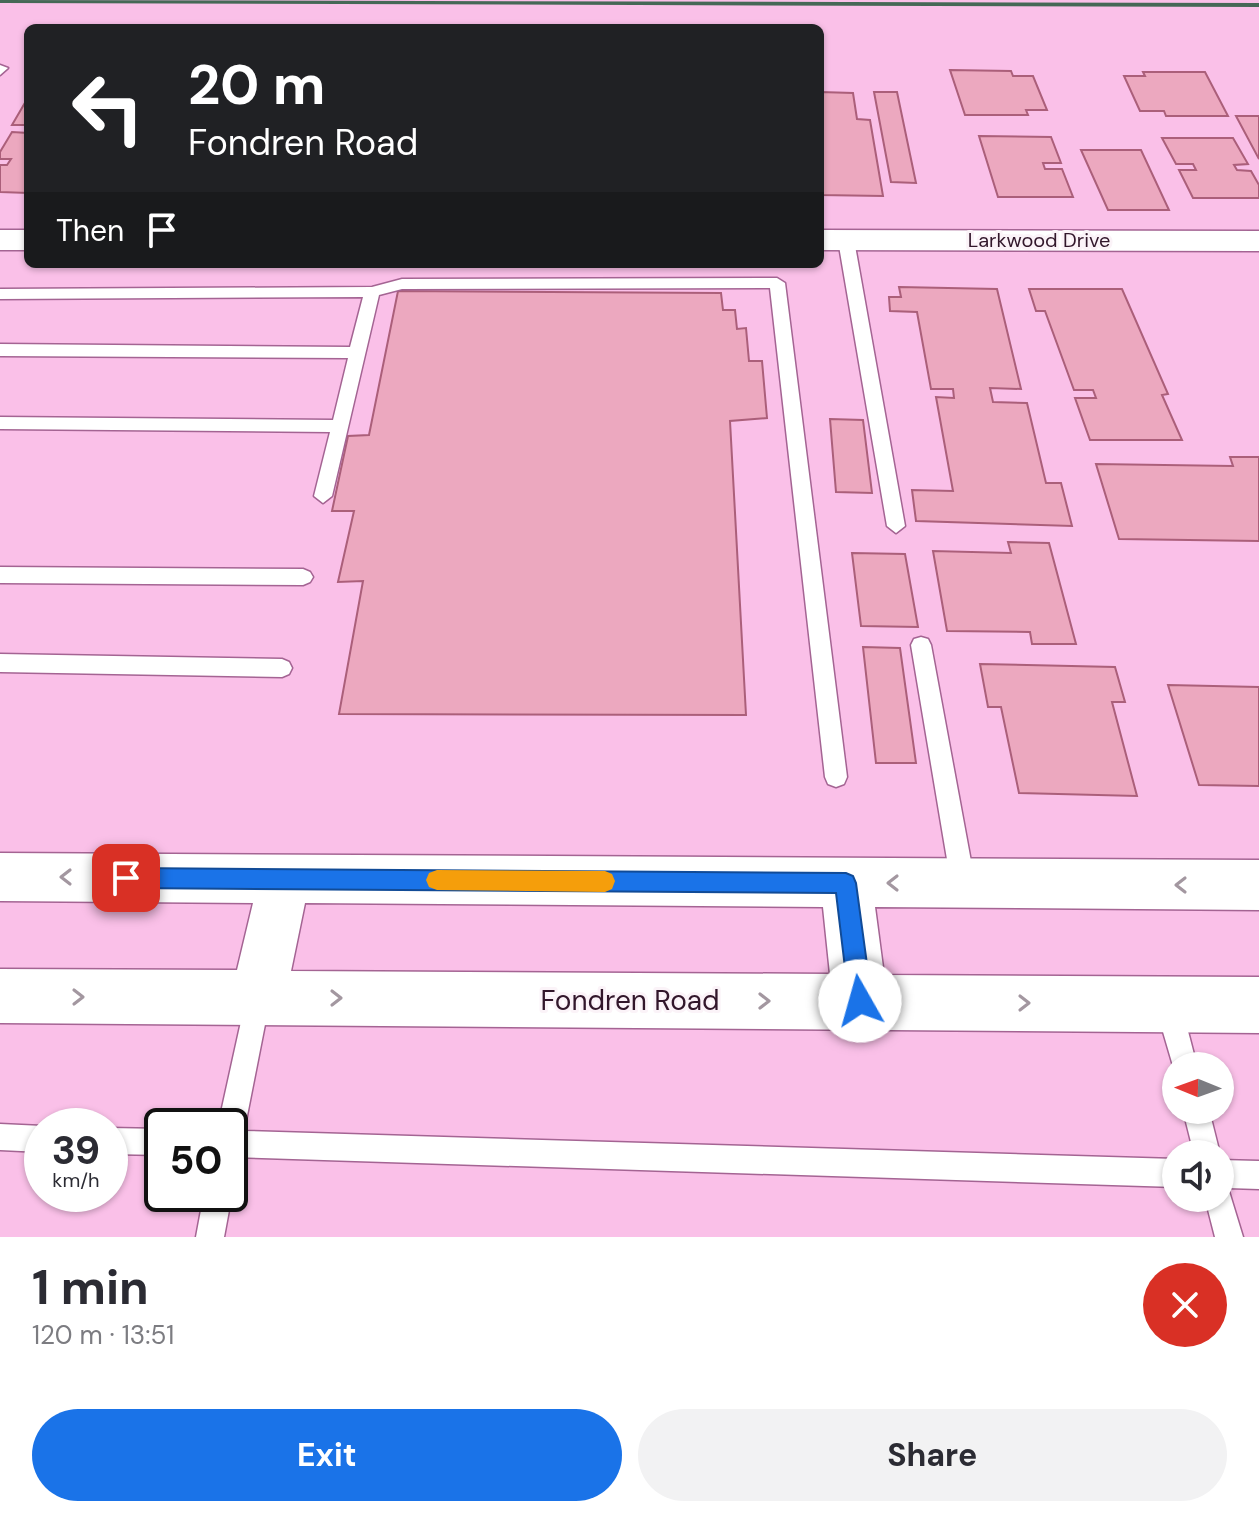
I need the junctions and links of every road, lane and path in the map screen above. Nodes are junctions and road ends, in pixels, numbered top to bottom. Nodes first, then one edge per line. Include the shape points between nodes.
1 (0, 240) edge
2 (24, 240) edge
3 (833, 240) edge
4 (1259, 241) edge
5 (644, 268) edge
6 (643, 283) junction
7 (372, 292) junction
8 (0, 294) edge
9 (0, 350) edge
10 (357, 353) junction
11 (0, 423) edge
12 (340, 426) junction
13 (323, 496) dead end
14 (896, 526) dead end
15 (0, 575) edge
16 (303, 577) dead end
17 (921, 645) dead end
18 (0, 663) edge
19 (282, 668) dead end
20 (836, 777) dead end
21 (0, 877) edge
22 (284, 879) junction
23 (846, 883) junction
24 (963, 883) junction
25 (1259, 885) edge
26 (0, 996) edge
27 (258, 998) junction
28 (860, 1001) junction
29 (1168, 1004) junction
30 (1259, 1005) edge
31 (1180, 1052) edge
32 (235, 1108) edge
33 (0, 1137) edge
34 (24, 1138) edge
35 (248, 1145) edge
36 (1162, 1173) edge
37 (1234, 1174) edge
38 (1259, 1175) edge
39 (215, 1212) edge
40 (1223, 1212) edge
41 (210, 1237) edge
42 (1229, 1237) edge

1 - 2 street
3 - 4 street, Larkwood Drive
3 - 14 lane
5 - 6 lane
6 - 7 lane via 402,284
6 - 20 lane via 777,283
7 - 8 lane
7 - 10 lane
9 - 10 lane
10 - 12 lane
11 - 12 lane
12 - 13 lane
15 - 16 lane
17 - 24 lane
18 - 19 lane
22 -> 21 main road
22 - 23 main road
22 - 27 main road
24 -> 23 main road
23 - 28 main road
25 -> 24 main road
26 -> 27 main road, Fondren Road
27 -> 28 main road, Fondren Road
27 - 32 lane
28 -> 29 main road, Fondren Road
29 - 30 main road, Fondren Road
29 - 31 lane
33 - 34 lane
35 - 36 lane
37 - 38 lane
39 - 41 lane
40 - 42 lane

